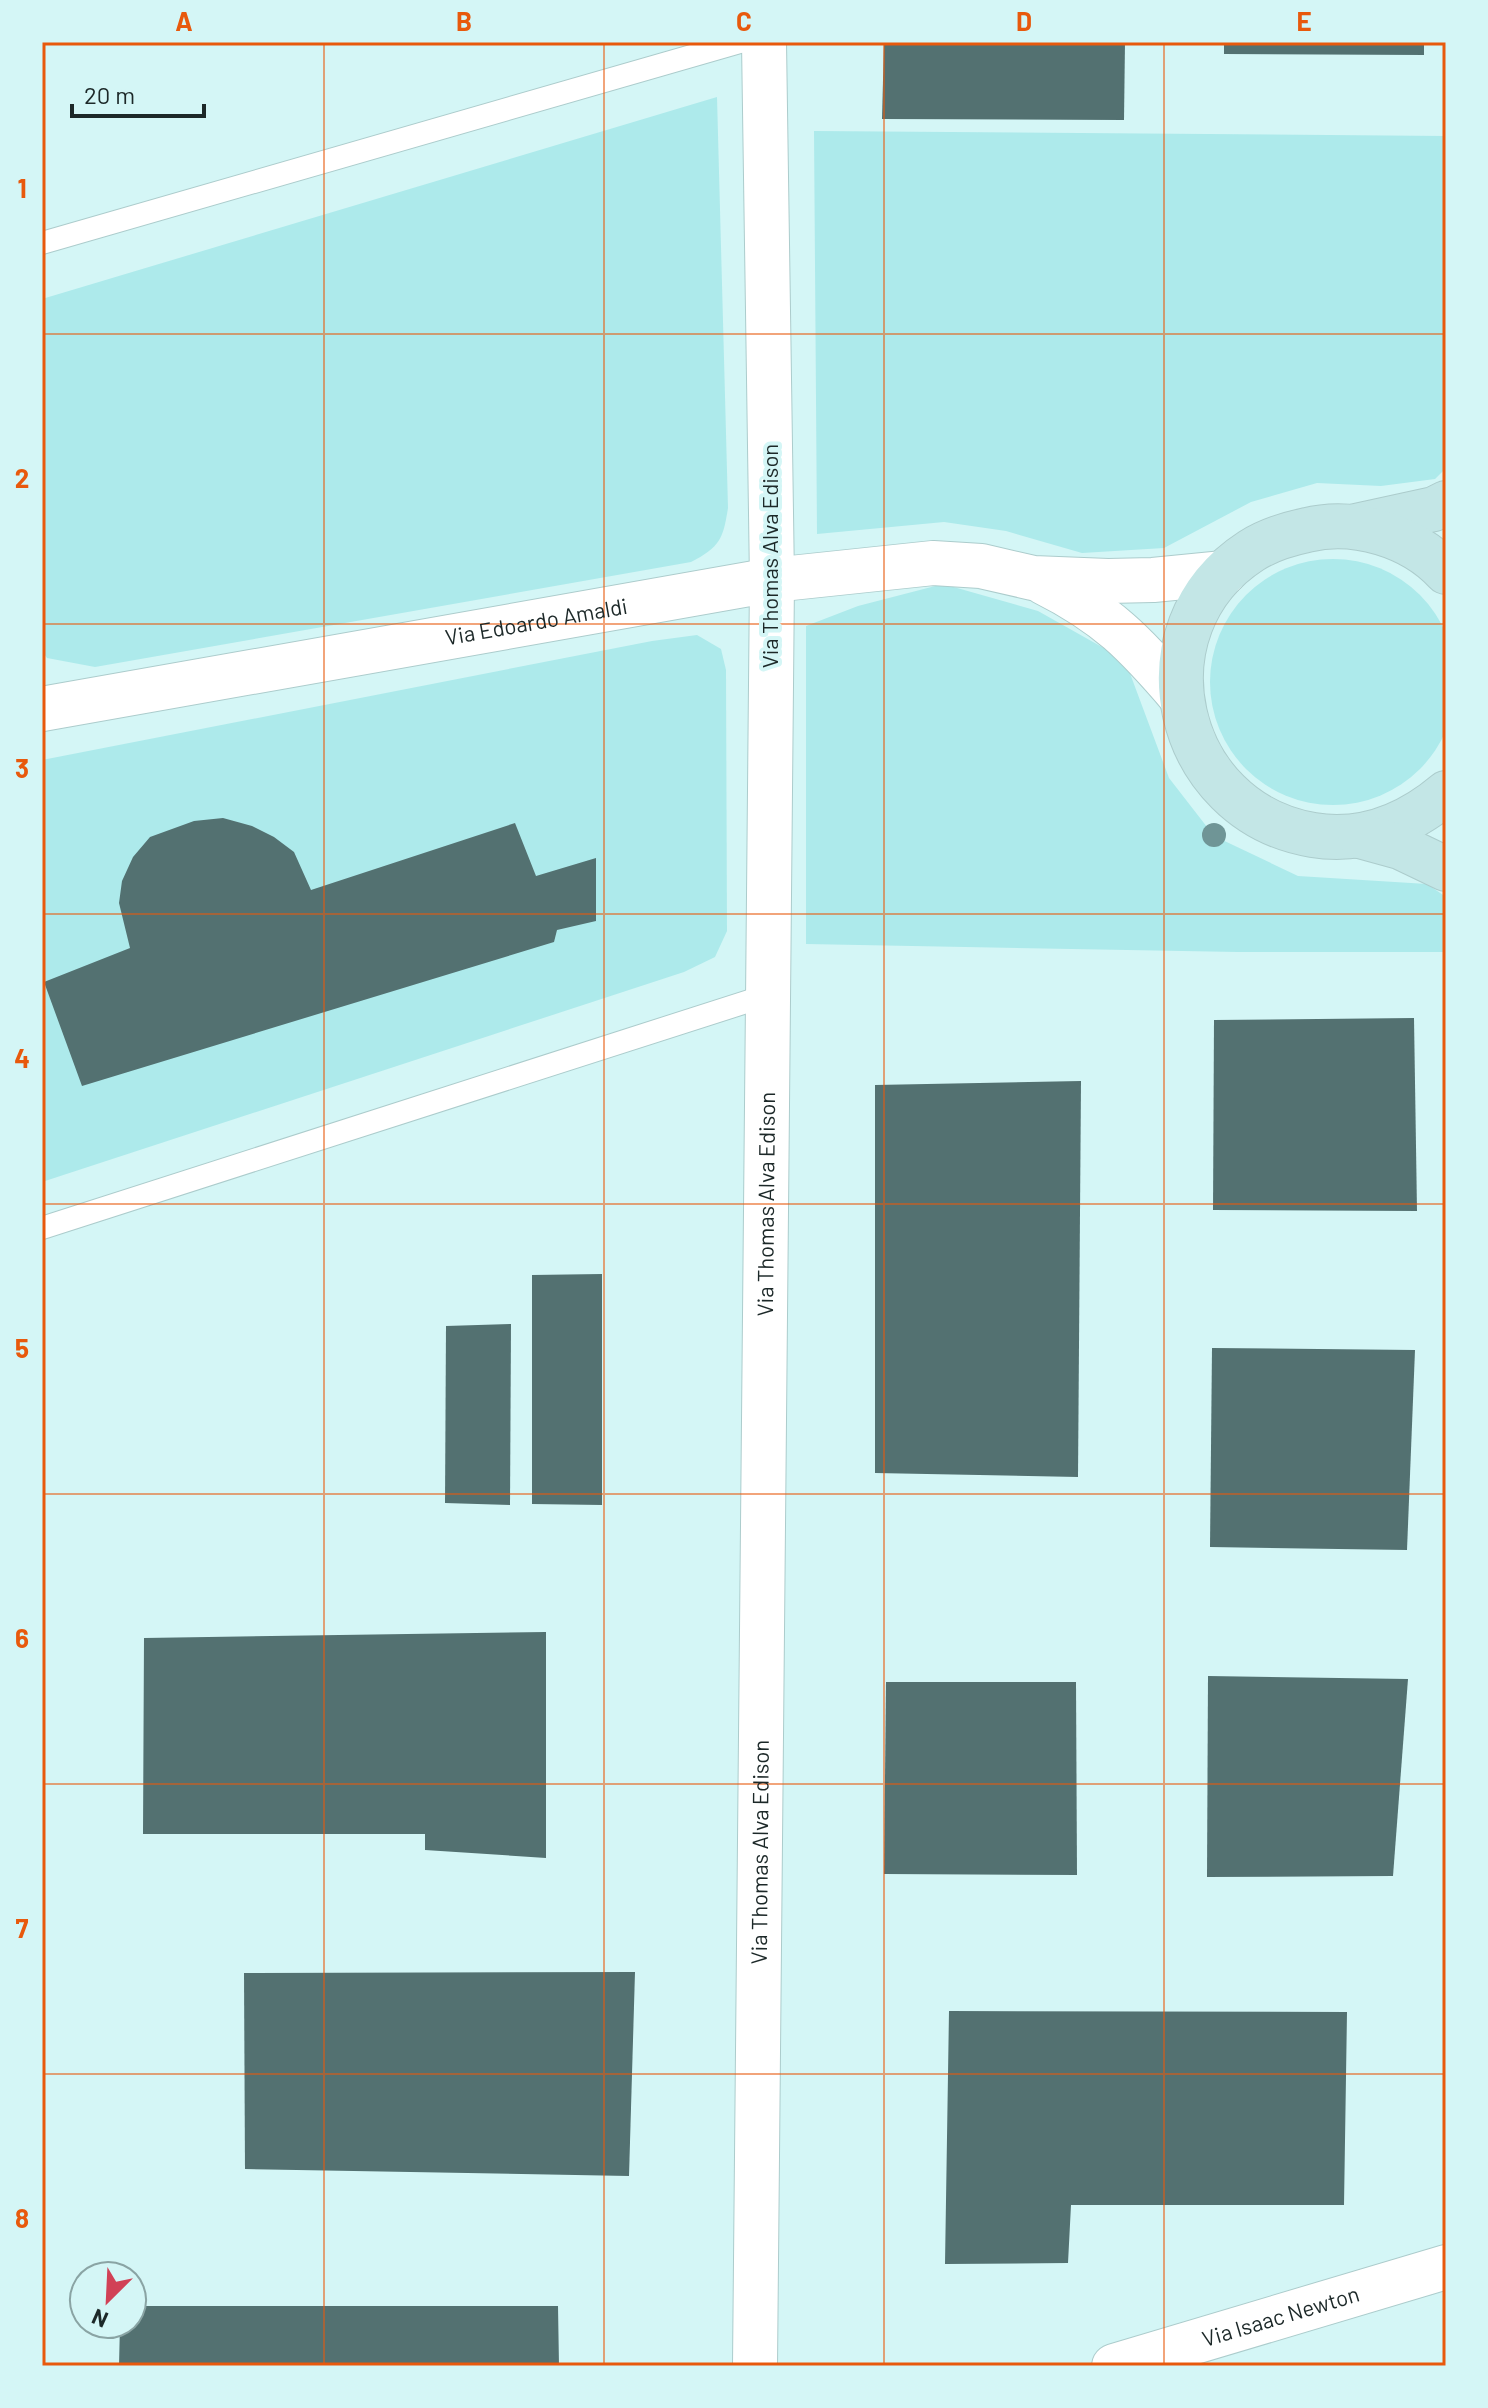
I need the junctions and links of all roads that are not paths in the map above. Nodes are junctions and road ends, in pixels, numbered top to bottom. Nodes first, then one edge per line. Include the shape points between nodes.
1 (740, 42) edge
2 (764, 42) edge
3 (42, 243) edge
4 (1446, 503) edge
5 (1352, 527) junction
6 (1446, 572) edge
7 (1224, 573) junction
8 (1033, 578) junction
9 (772, 580) junction
10 (1181, 697) junction
11 (42, 709) edge
12 (1446, 793) edge
13 (1360, 836) junction
14 (1446, 869) edge
15 (768, 995) junction
16 (42, 1228) edge
17 (1446, 2267) edge
18 (755, 2366) edge
19 (1114, 2366) edge

1 - 3 lane
2 - 9 street, Via Thomas Alva Edison
4 - 5 main road
5 - 6 main road via 1415,548
5 - 7 main road via 1317,527 1283,535 1251,550
7 - 8 street via 1138,580
7 - 10 main road via 1207,594 1185,643
8 - 9 street, Via Edoardo Amaldi via 981,566 933,563
8 - 10 street via 1104,617 1138,646
9 - 11 street, Via Edoardo Amaldi
9 - 15 street, Via Thomas Alva Edison
10 - 13 main road via 1199,756 1240,805 1297,832
12 - 13 main road via 1420,814
13 - 14 main road via 1400,847
15 - 16 lane
15 - 18 street, Via Thomas Alva Edison
17 - 19 street, Via Isaac Newton

